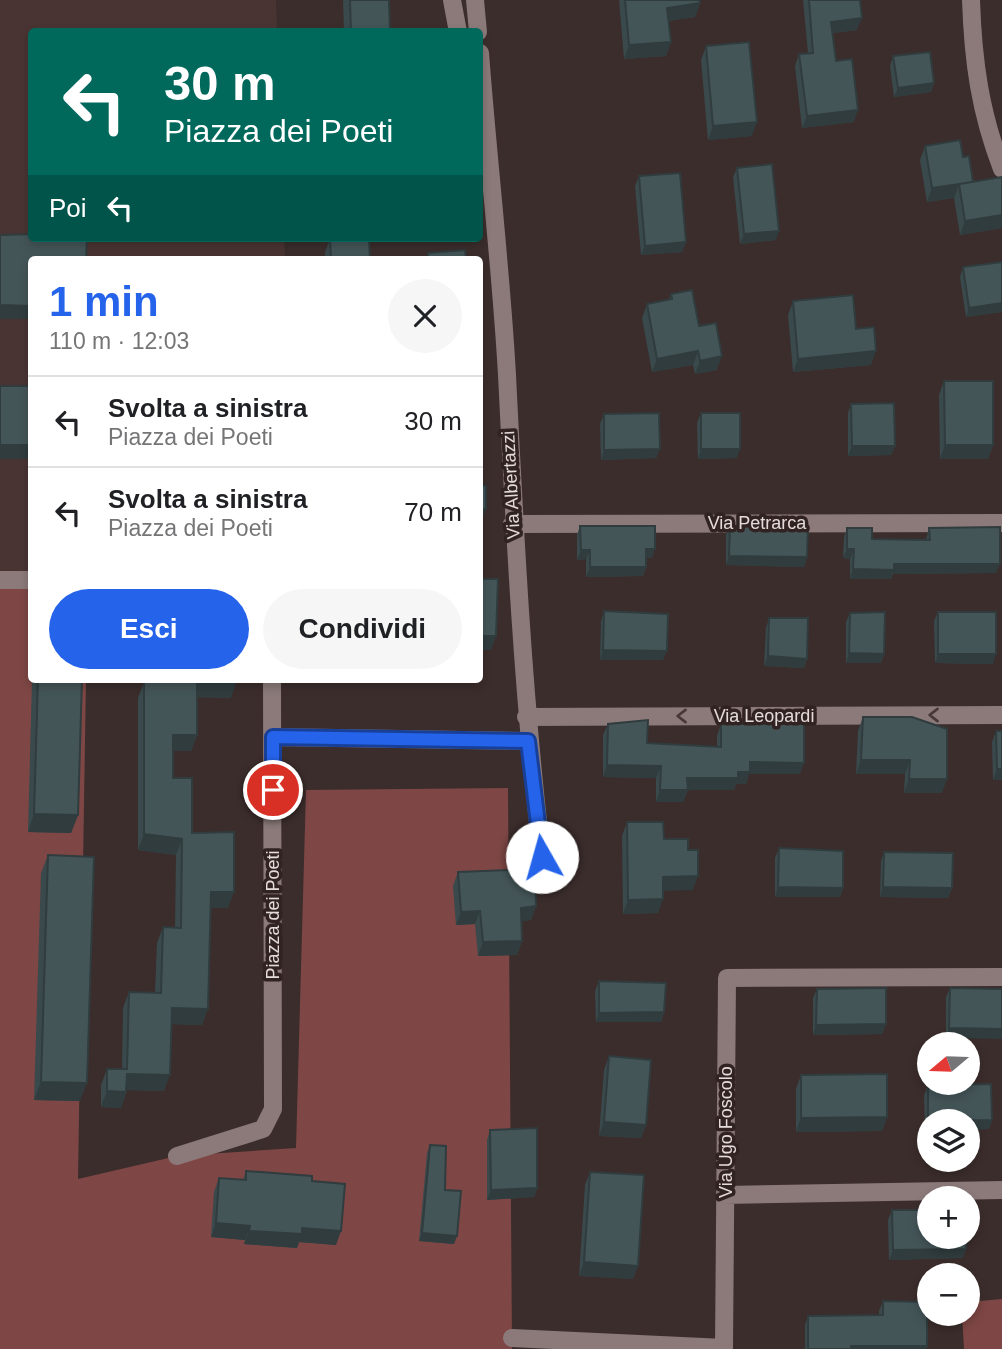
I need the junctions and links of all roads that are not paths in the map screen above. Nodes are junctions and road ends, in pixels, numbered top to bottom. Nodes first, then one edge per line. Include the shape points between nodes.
1 (452, 0) edge
2 (475, 0) edge
3 (971, 0) edge
4 (457, 28) edge
5 (478, 28) edge
6 (483, 117) edge
7 (1002, 169) edge
8 (1002, 523) edge
9 (512, 524) junction
10 (0, 580) edge
11 (28, 580) edge
12 (272, 683) edge
13 (1002, 715) edge
14 (526, 717) junction
15 (273, 737) junction
16 (528, 741) junction
17 (542, 857) dead end
18 (1002, 977) edge
19 (177, 1156) dead end
20 (1002, 1190) edge
21 (726, 1195) junction
22 (512, 1338) dead end

1 - 4 street
2 - 5 street
3 - 7 street via 976,83
6 - 9 street, Via Albertazzi via 507,373
8 - 9 street, Via Petrarca
9 - 14 street, Via Albertazzi
10 - 11 street
12 - 15 street, Piazza dei Poeti
13 -> 14 street, Via Leopardi
14 - 16 street, Via Albertazzi
15 - 16 street
15 - 19 street, Piazza dei Poeti via 273,1109 263,1129
16 - 17 street, Via Albertazzi
18 - 21 street, Via Ugo Foscolo via 727,978
20 - 21 street
21 - 22 street, Via Ugo Foscolo via 724,1348

